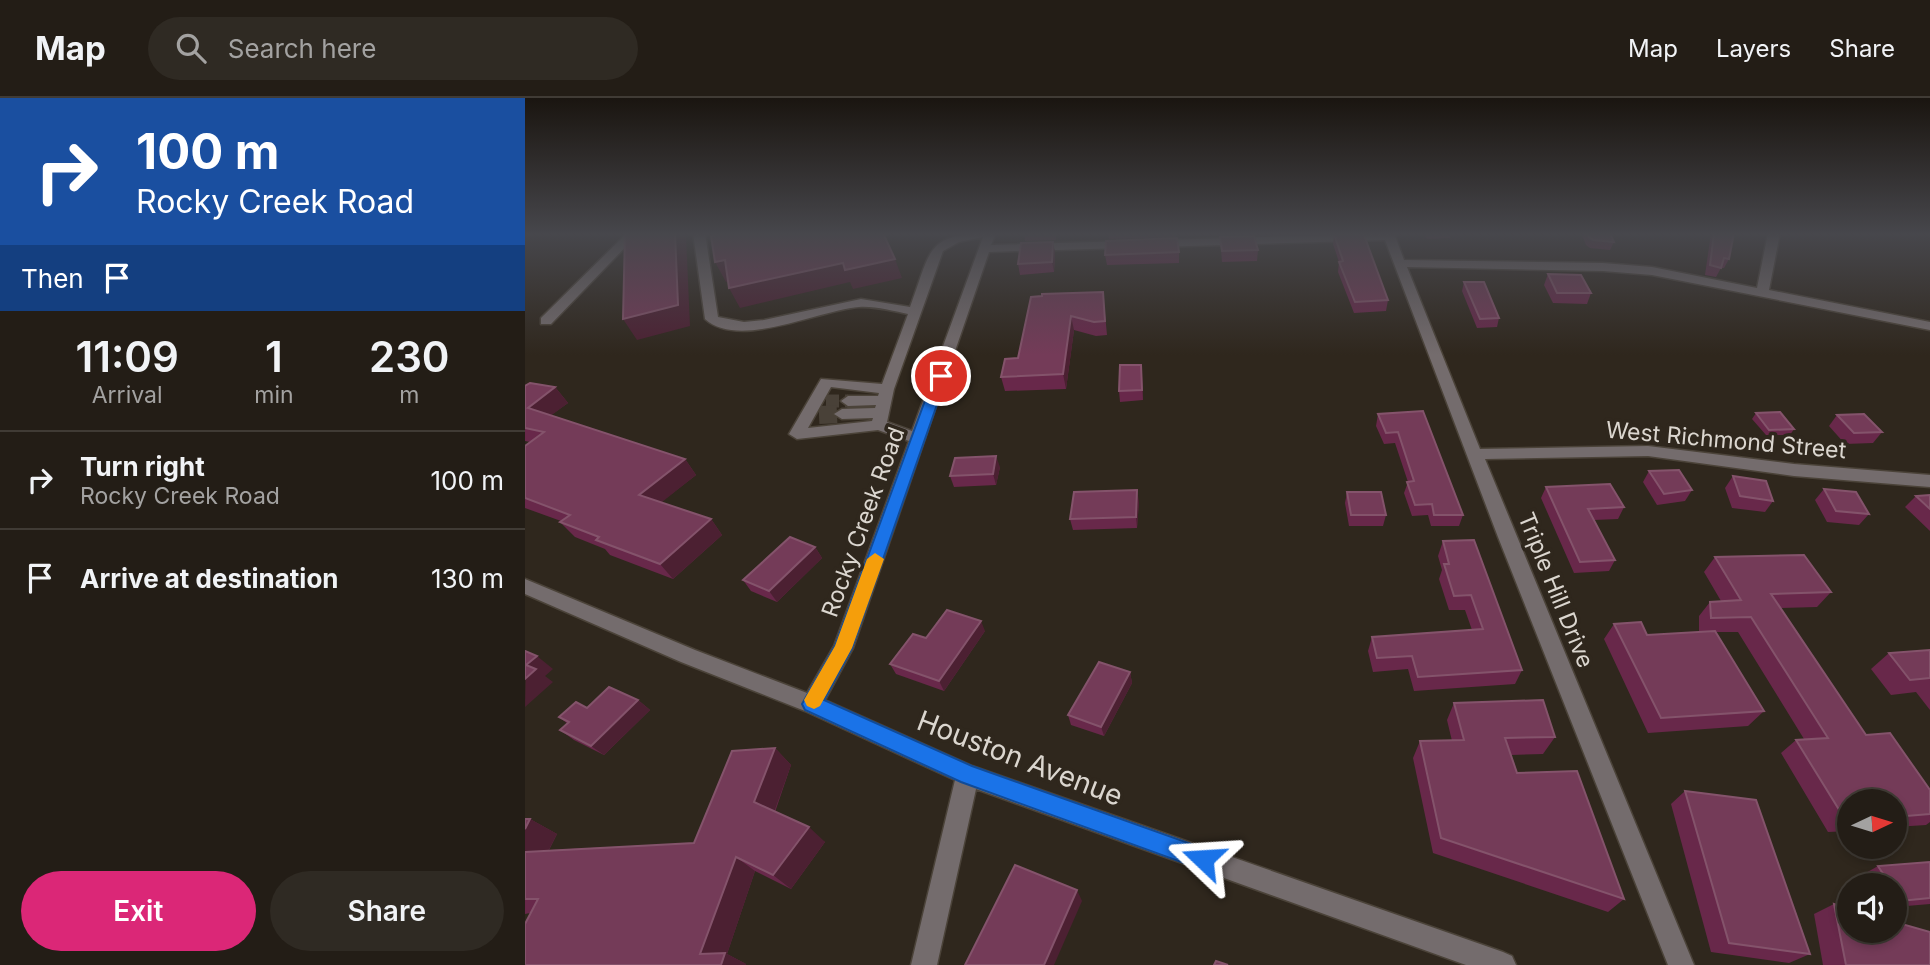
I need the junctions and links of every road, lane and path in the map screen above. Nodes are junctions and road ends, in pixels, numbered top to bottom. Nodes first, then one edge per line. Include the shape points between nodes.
1 (594, 273) edge
2 (705, 273) edge
3 (929, 273) edge
4 (977, 273) edge
5 (1404, 273) edge
6 (1660, 273) edge
7 (1765, 273) edge
8 (1763, 292) junction
9 (915, 312) junction
10 (547, 321) dead end
11 (1930, 326) edge
12 (845, 407) tunnel mouth
13 (883, 407) junction
14 (919, 439) junction
15 (1475, 454) junction
16 (1930, 481) edge
17 (525, 586) edge
18 (812, 704) junction
19 (968, 775) junction
20 (923, 965) edge
21 (1503, 965) edge
22 (1681, 965) edge

1 - 10 street
2 - 9 street via 712,319 721,325 757,324 862,302
3 - 9 street
4 - 14 street, Rocky Creek Road
5 - 15 street, Triple Hill Drive
6 - 8 street
7 - 8 street
8 - 11 street
9 - 13 street
12 - 13 street
13 - 13 street via 797,434 817,408 826,382
13 - 14 street
14 - 18 street, Rocky Creek Road via 843,648
15 - 16 street, West Richmond Street via 1648,451
15 - 22 street, Triple Hill Drive
17 - 18 street, Houston Avenue
18 - 19 street, Houston Avenue
19 - 20 street
19 - 21 street, Houston Avenue

